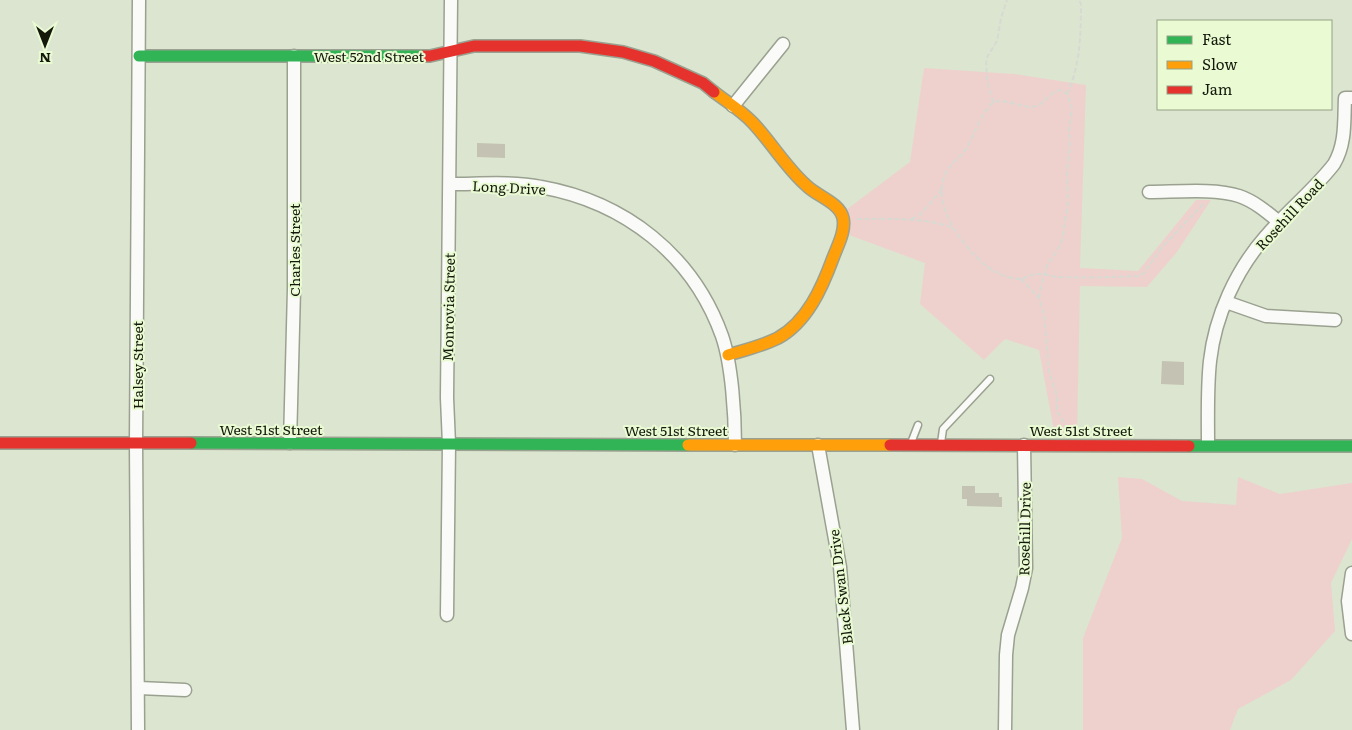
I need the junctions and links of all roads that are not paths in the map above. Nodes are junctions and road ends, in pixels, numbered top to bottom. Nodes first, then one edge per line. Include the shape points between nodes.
1 (139, 0) edge
2 (451, 0) edge
3 (783, 44) dead end
4 (450, 52) junction
5 (139, 56) junction
6 (294, 56) junction
7 (1348, 98) edge
8 (733, 106) junction
9 (450, 184) junction
10 (1149, 192) dead end
11 (1279, 222) junction
12 (1226, 302) junction
13 (1335, 320) dead end
14 (728, 355) junction
15 (990, 379) dead end
16 (918, 425) dead end
17 (0, 443) edge
18 (136, 443) junction
19 (290, 443) junction
20 (449, 444) junction
21 (911, 444) junction
22 (735, 445) junction
23 (818, 445) junction
24 (940, 445) junction
25 (1024, 445) junction
26 (1208, 445) junction
27 (1352, 446) edge
28 (1352, 573) edge
29 (447, 615) dead end
30 (1352, 634) edge
31 (138, 688) junction
32 (185, 690) dead end
33 (138, 730) edge
34 (853, 730) edge
35 (1005, 730) edge

1 - 5 street, Halsey Street
2 - 4 street, Monrovia Street
3 - 8 street
4 - 6 street, West 52nd Street via 430,56
4 - 8 street, West 52nd Street via 474,46 580,46 623,52 654,60 683,73 703,83
4 - 9 street, Monrovia Street
5 - 6 street, West 52nd Street
5 - 18 street, Halsey Street
6 - 19 street, Charles Street
7 - 11 street, Rosehill Road via 1340,154 1328,172
8 - 14 street, West 52nd Street via 752,122 806,186 838,209 843,224 818,296 794,326 770,341
9 - 14 street, Long Drive via 539,186 567,192 611,209 637,224 667,250 698,287 712,311
9 - 20 street, Monrovia Street
10 - 11 street via 1206,192 1239,196 1252,201
11 - 12 street, Rosehill Road via 1250,256
12 - 13 street via 1266,316
12 - 26 street, Rosehill Road via 1210,360
14 - 22 street, Long Drive
15 - 24 lane via 943,429
16 - 21 lane
17 - 18 street, West 51st Street
18 - 19 street, West 51st Street
18 - 31 street, Halsey Street
19 - 20 street, West 51st Street
20 - 22 street, West 51st Street
20 - 29 street, Monrovia Street
21 - 23 street, West 51st Street
21 - 24 street, West 51st Street
22 - 23 street, West 51st Street
23 - 34 street, Black Swan Drive via 840,566
24 - 25 street, West 51st Street
25 - 26 street, West 51st Street
25 - 35 street, Rosehill Drive via 1026,568 1008,635
26 - 27 street, West 51st Street
28 - 30 street via 1348,601
31 - 32 street
31 - 33 street, Halsey Street

